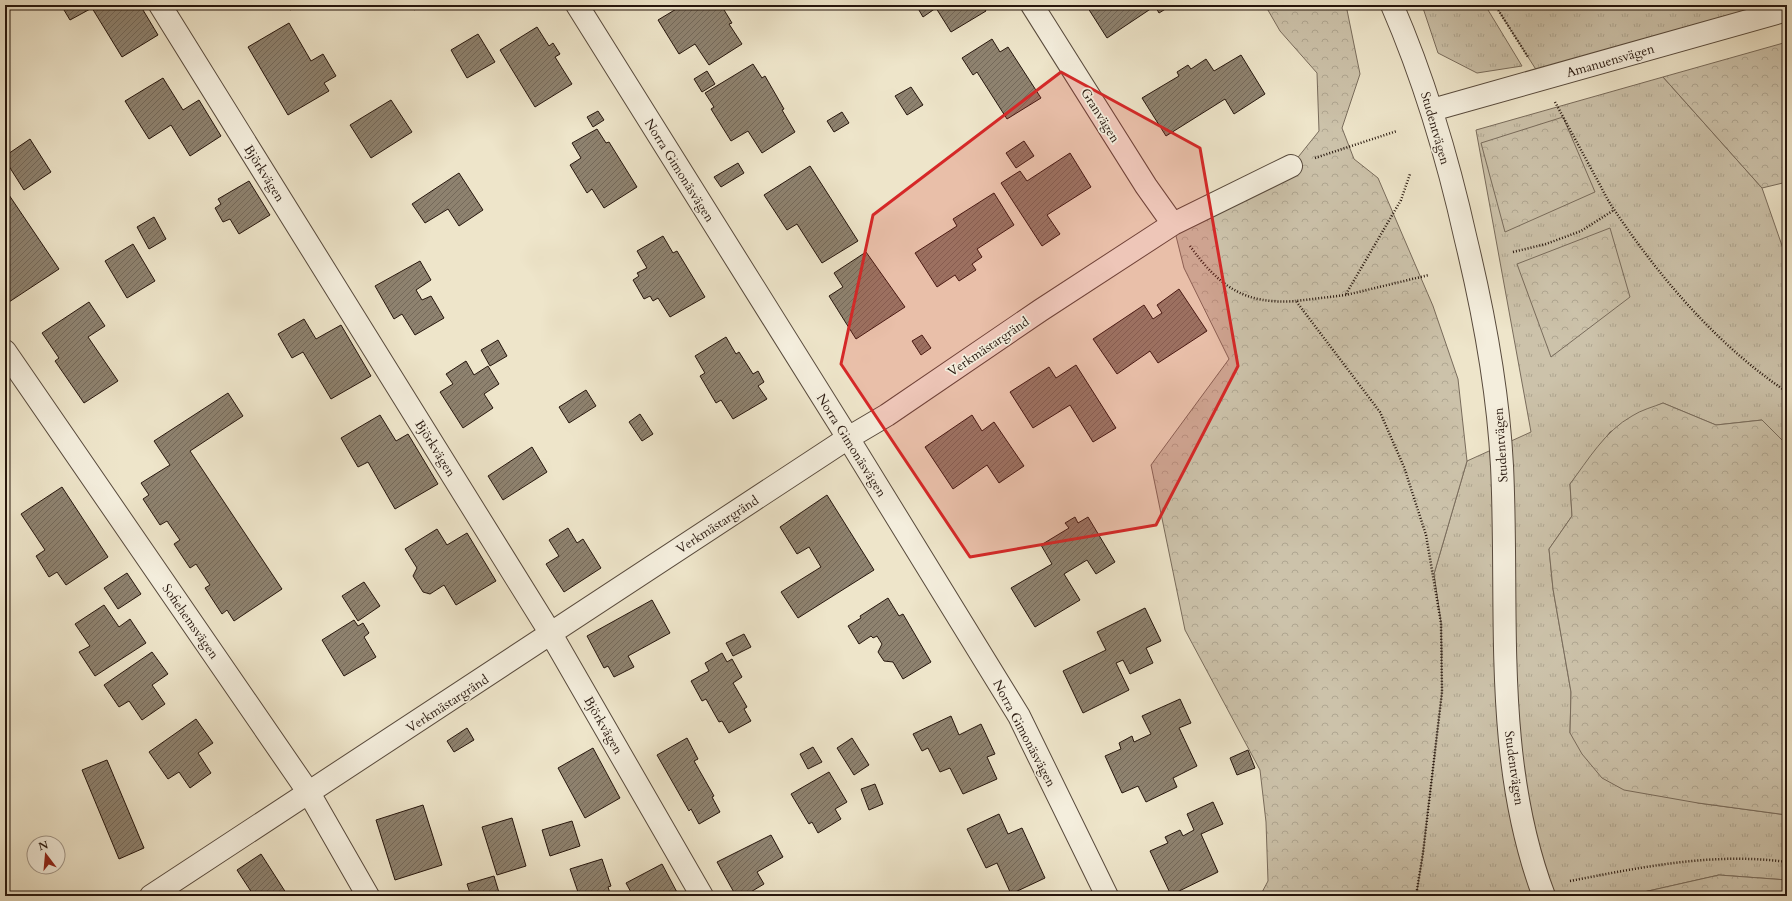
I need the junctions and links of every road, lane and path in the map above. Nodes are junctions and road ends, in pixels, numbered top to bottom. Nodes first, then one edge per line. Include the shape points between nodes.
1 (160, 5) edge
2 (577, 5) edge
3 (1032, 5) edge
4 (1392, 5) edge
5 (1495, 5) edge
6 (1787, 10) edge
7 (1542, 79) junction
8 (1432, 110) junction
9 (1397, 131) dead end
10 (1291, 166) joint
11 (1410, 174) dead end
12 (1614, 210) junction
13 (1173, 224) junction
14 (1513, 252) dead end
15 (1429, 275) dead end
16 (1346, 295) junction
17 (1296, 301) junction
18 (5, 351) edge
19 (1787, 392) edge
20 (848, 438) junction
21 (551, 634) junction
22 (309, 792) junction
23 (1787, 862) edge
24 (1570, 880) dead end
25 (1504, 894) dead end
26 (151, 896) edge
27 (368, 896) edge
28 (702, 896) edge
29 (1107, 896) edge
30 (1416, 896) edge
31 (1496, 896) edge
32 (1544, 896) edge

1 - 21 street, Björkvägen
2 - 20 street, Norra Gimonäsvägen
3 - 13 street, Granvägen via 1146,186
4 - 8 street, Studentvägen via 1413,54
5 - 7 path
6 - 7 street, Amanuensvägen
7 - 8 street, Amanuensvägen
7 - 12 path
8 - 32 street, Studentvägen via 1458,202 1496,388 1502,465 1510,750 1522,818
9 - 10 path
10 - 13 street, Verkmästargränd
11 - 16 path via 1402,200
12 - 14 path via 1581,231 1546,244
12 - 19 path via 1646,254 1698,316 1772,382
13 - 17 path via 1212,274 1231,289 1255,299 1277,303
13 - 20 street, Verkmästargränd via 887,415
15 - 16 path
16 - 17 path
17 - 30 path via 1380,412 1404,467 1428,543 1441,623 1442,692
18 - 22 street, Sofiehemsvägen
20 - 21 street, Verkmästargränd
20 - 29 street, Norra Gimonäsvägen via 1019,716
21 - 22 street, Verkmästargränd
21 - 28 street, Björkvägen
22 - 26 street, Verkmästargränd
22 - 27 street, Sofiehemsvägen
23 - 24 path via 1702,860 1656,864
25 - 31 path

